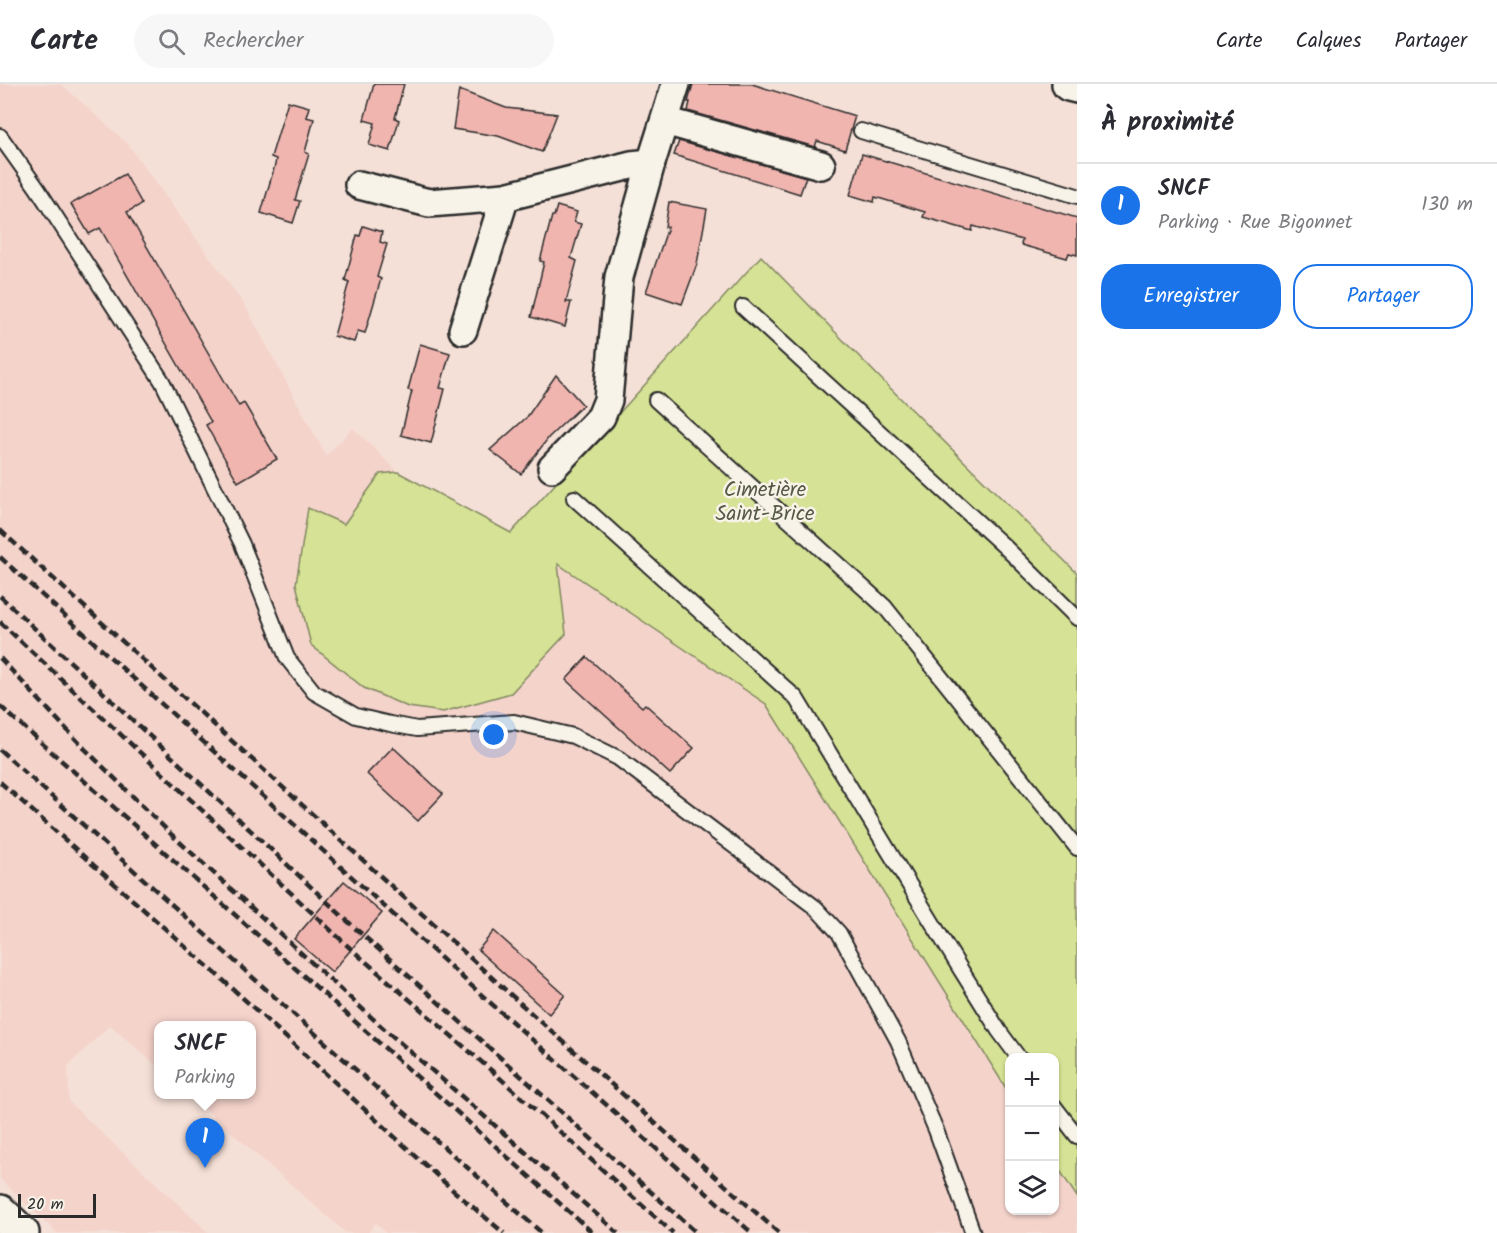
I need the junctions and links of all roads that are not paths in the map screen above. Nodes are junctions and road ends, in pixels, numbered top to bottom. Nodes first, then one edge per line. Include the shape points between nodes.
1 (676, 84) edge
2 (1069, 84) edge
3 (1077, 86) edge
4 (665, 121) junction
5 (861, 131) dead end
6 (0, 136) edge
7 (651, 163) junction
8 (821, 165) dead end
9 (359, 185) dead end
10 (1077, 196) edge
11 (505, 197) junction
12 (743, 307) dead end
13 (463, 330) dead end
14 (656, 400) dead end
15 (552, 468) dead end
16 (574, 498) dead end
17 (1077, 618) edge
18 (1077, 848) edge
19 (1014, 1053) edge
20 (1055, 1107) edge
21 (1077, 1136) edge
22 (973, 1233) edge

1 - 4 street
2 - 3 main road
4 - 7 street
4 - 8 street
5 - 10 lane
6 - 22 lane via 162,381 242,543 287,658 314,692 356,716 417,729 514,722 573,736 618,758 816,908 839,933 898,1041 936,1130
7 - 11 street
7 - 15 street via 620,277 608,400 601,417
9 - 11 street via 429,202
11 - 13 street
12 - 17 lane
14 - 18 lane via 885,607
16 - 19 lane via 796,698
20 - 21 lane

